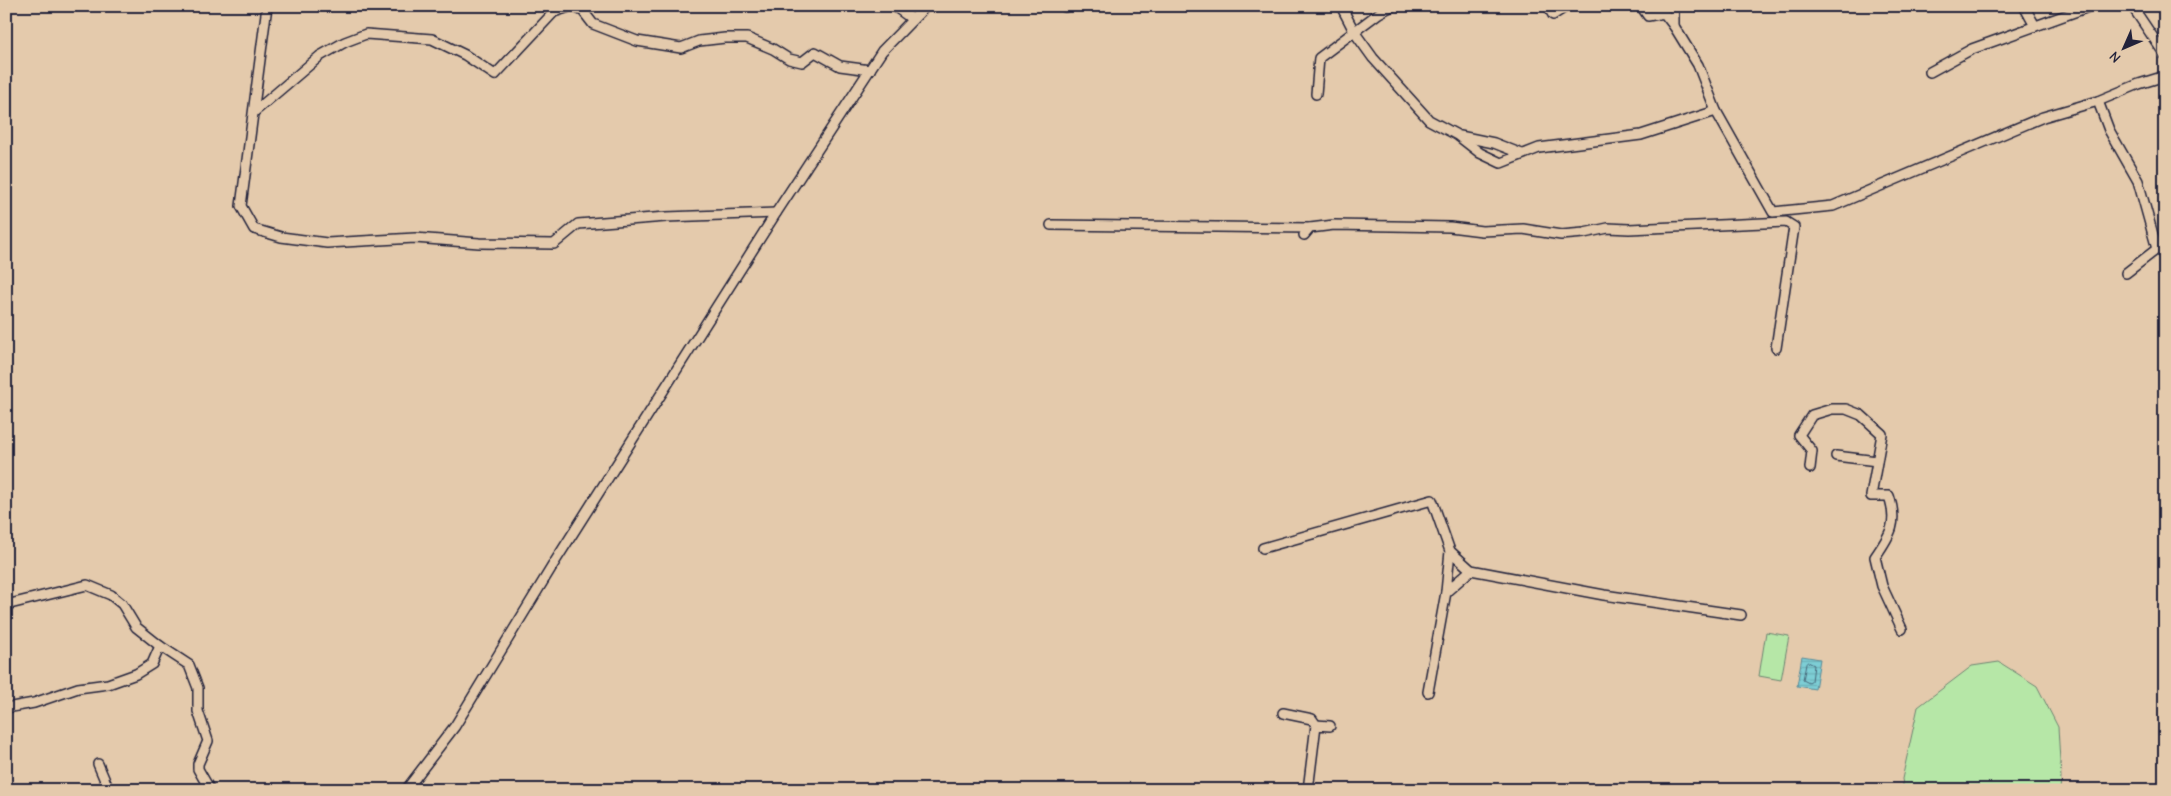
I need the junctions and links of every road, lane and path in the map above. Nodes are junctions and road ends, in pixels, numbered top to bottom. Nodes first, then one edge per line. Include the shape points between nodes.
1 (267, 6) edge
2 (894, 6) edge
3 (926, 6) edge
4 (1341, 6) edge
5 (1392, 6) edge
6 (1548, 6) edge
7 (1567, 6) edge
8 (1641, 6) edge
9 (1674, 6) edge
10 (2024, 6) edge
11 (2091, 6) edge
12 (2132, 6) edge
13 (1661, 9) edge
14 (912, 19) junction
15 (1674, 26) junction
16 (2034, 26) junction
17 (1355, 33) junction
18 (2165, 54) edge
19 (870, 70) junction
20 (1930, 72) dead end
21 (2165, 76) edge
22 (1316, 94) dead end
23 (2098, 101) junction
24 (1716, 111) junction
25 (254, 112) junction
26 (1457, 135) junction
27 (1522, 154) junction
28 (776, 213) junction
29 (1051, 225) dead end
30 (2161, 249) edge
31 (2126, 274) dead end
32 (1776, 348) dead end
33 (1836, 456) dead end
34 (1877, 461) junction
35 (1810, 468) dead end
36 (1263, 548) dead end
37 (1450, 551) junction
38 (1471, 570) junction
39 (1446, 592) junction
40 (6, 605) edge
41 (1741, 616) dead end
42 (1902, 629) dead end
43 (160, 646) junction
44 (1428, 692) dead end
45 (6, 708) edge
46 (1283, 713) dead end
47 (1316, 725) junction
48 (1330, 726) dead end
49 (98, 764) dead end
50 (108, 790) edge
51 (210, 790) edge
52 (406, 790) edge
53 (1308, 790) edge

1 - 25 street
2 - 14 street
3 - 14 street
4 - 17 street
5 - 17 street
6 - 7 street via 1553,15
8 - 13 street via 1648,16
9 - 15 street
10 - 16 street
11 - 16 street
12 - 18 street
13 - 15 street
14 - 19 street via 882,51
15 - 24 street via 1698,65
16 - 20 street via 1972,49
17 - 22 street via 1319,58
17 - 26 street via 1429,120
19 - 25 street via 840,66 815,52 802,62 789,59 747,38 699,41 682,48 637,41 593,24 583,11 572,6 554,12 495,76 465,55 432,39 366,34 320,56
19 - 28 street
21 - 23 street
23 - 24 street via 2043,117 1833,206 1773,212
23 - 30 street via 2109,130 2138,181
24 - 27 street via 1641,135 1539,148
25 - 28 street via 241,206 254,229 281,237 328,243 415,238 554,244 578,224
26 - 27 street via 1494,143
26 - 27 street via 1480,153 1501,163
28 - 52 street via 455,726
29 - 32 street via 1307,231 1334,225 1450,227 1482,231 1523,229 1561,235 1608,228 1786,222 1794,227
30 - 31 street
33 - 34 street
34 - 35 street via 1882,434 1861,415 1846,409 1832,409 1812,415 1799,435 1812,452
34 - 42 street via 1871,496 1890,496 1895,514 1888,540 1875,557 1882,586
36 - 37 street via 1432,500
37 - 38 street
37 - 39 street
38 - 39 street
38 - 41 street
39 - 44 street
40 - 43 street via 87,585 122,604 136,627
43 - 45 street via 152,664 136,674 108,684 78,688 47,700
43 - 51 street via 192,669 198,688 198,711 208,741 198,769
46 - 47 street via 1312,719
47 - 48 street
47 - 53 street
49 - 50 street

